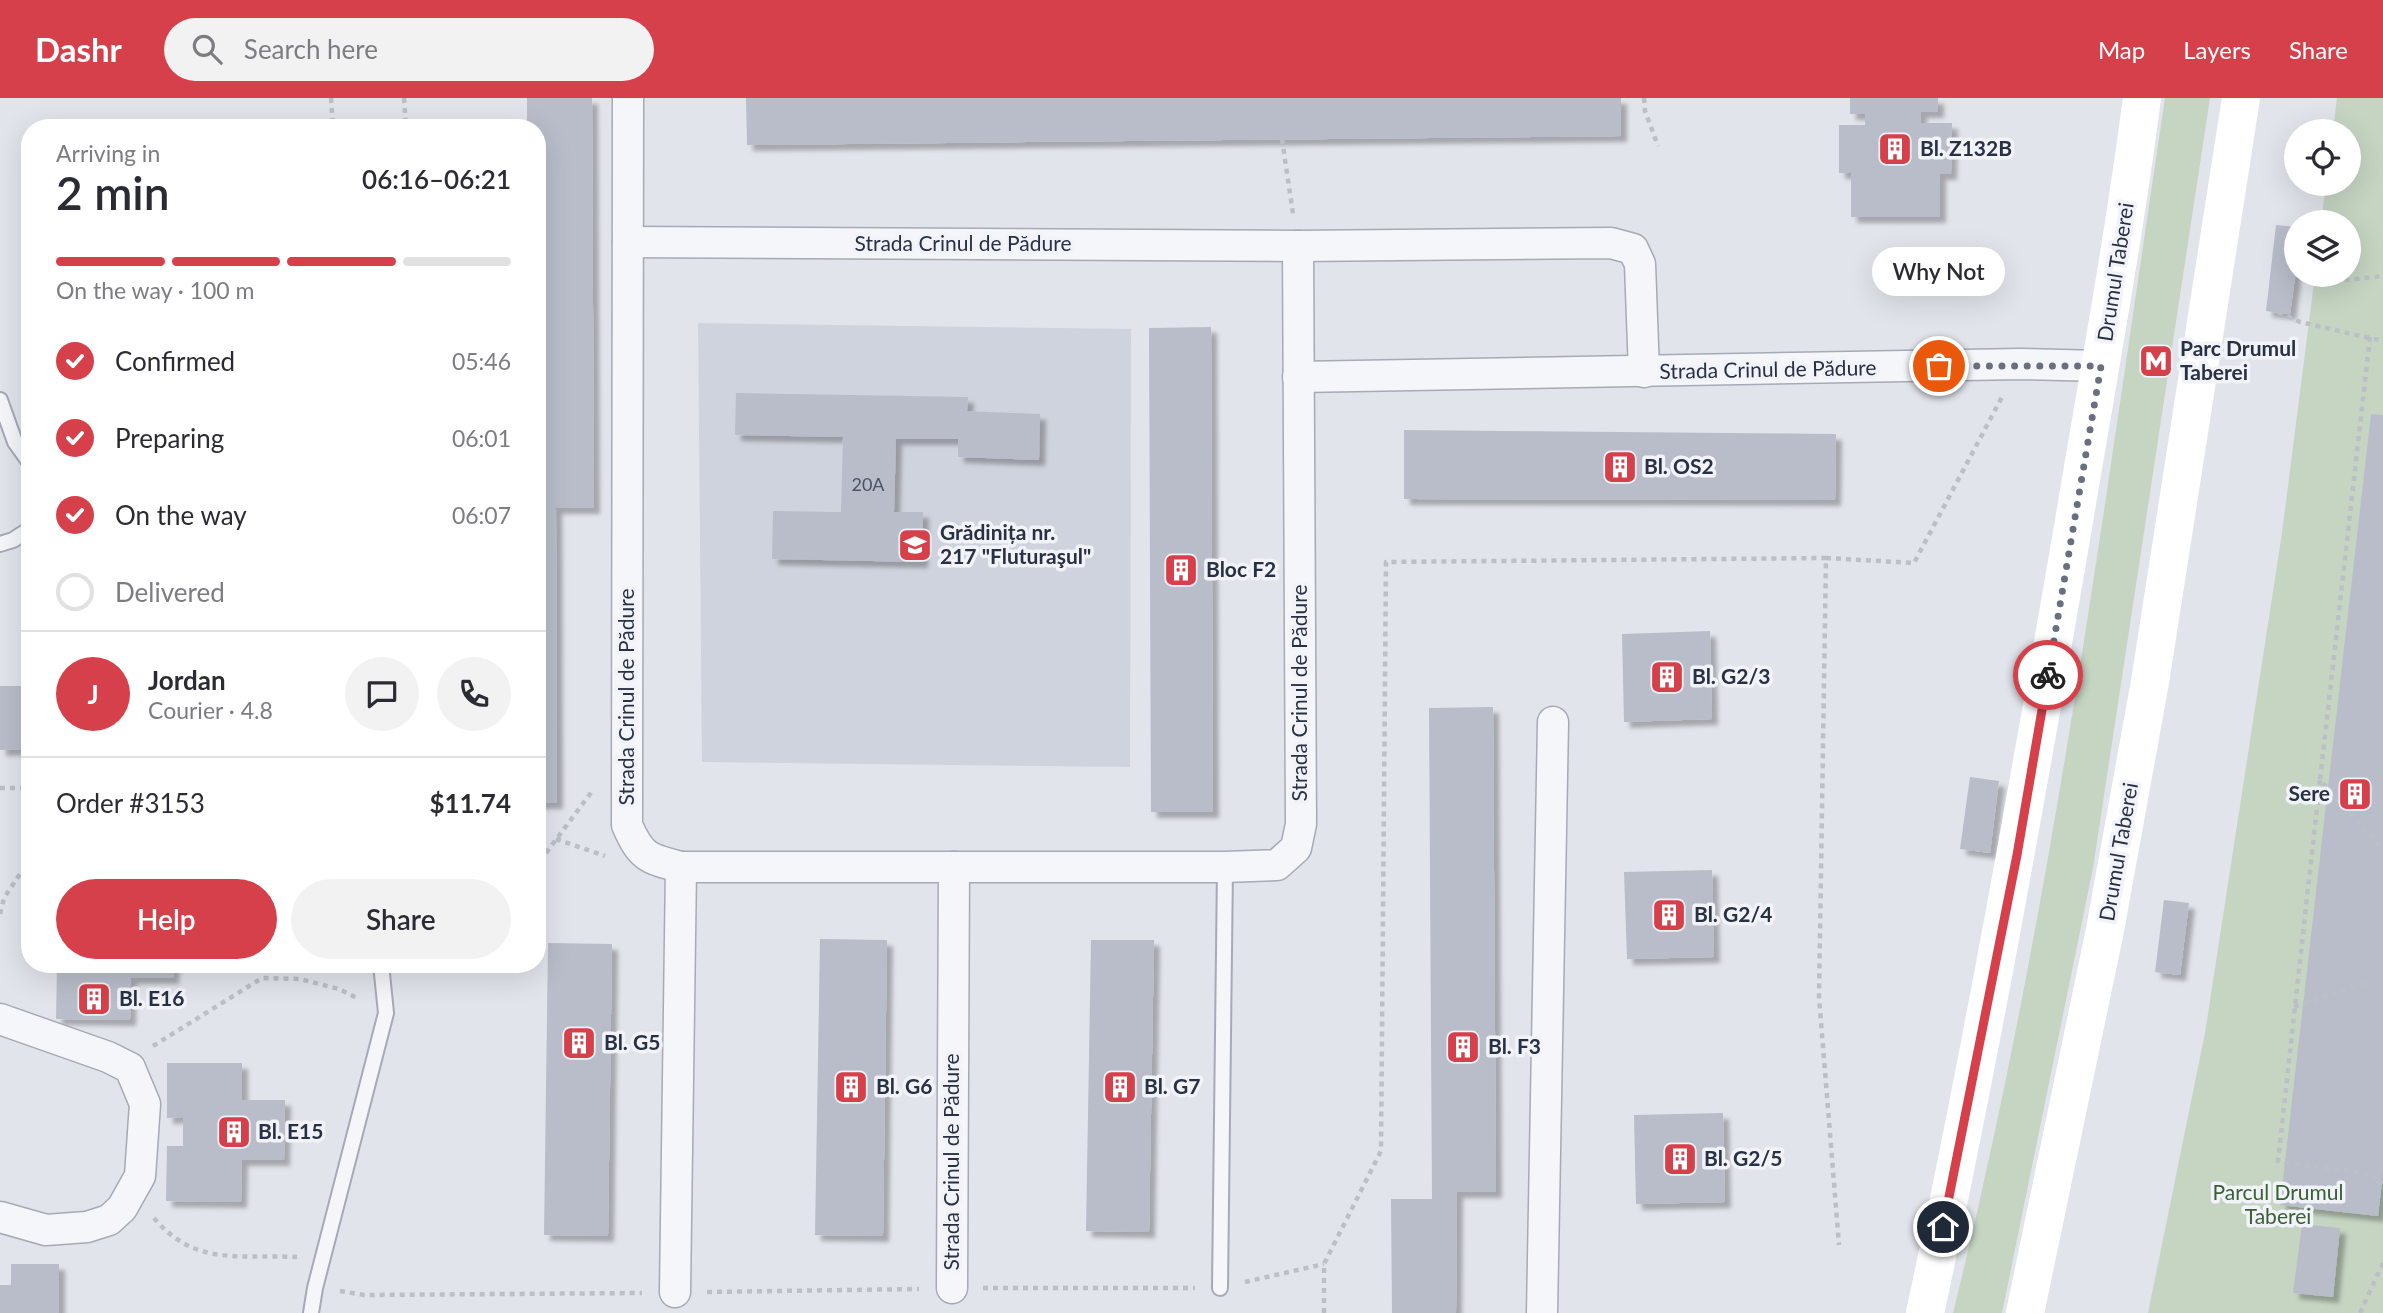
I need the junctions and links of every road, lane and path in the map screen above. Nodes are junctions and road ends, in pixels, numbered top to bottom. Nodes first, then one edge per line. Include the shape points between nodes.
1 (331, 98) edge
2 (404, 98) edge
3 (628, 98) edge
4 (1644, 98) edge
5 (2142, 98) edge
6 (2241, 98) edge
7 (332, 119) edge
8 (405, 119) edge
9 (1282, 139) dead end
10 (1658, 146) dead end
11 (628, 242) junction
12 (1298, 246) junction
13 (2383, 276) edge
14 (2361, 278) edge
15 (2278, 312) dead end
16 (2370, 337) junction
17 (2383, 341) edge
18 (2020, 364) junction
19 (2101, 366) junction
20 (1644, 372) junction
21 (1298, 377) junction
22 (0, 400) edge
23 (3, 421) edge
24 (21, 449) edge
25 (21, 535) edge
26 (0, 544) edge
27 (1826, 558) junction
28 (1553, 722) dead end
29 (628, 745) junction
30 (2320, 780) junction
31 (0, 788) edge
32 (21, 788) edge
33 (2383, 849) edge
34 (546, 853) edge
35 (681, 867) junction
36 (954, 867) junction
37 (1225, 867) junction
38 (21, 872) edge
39 (0, 914) edge
40 (382, 973) edge
41 (2366, 983) dead end
42 (2294, 1007) junction
43 (386, 1013) junction
44 (0, 1019) edge
45 (108, 1057) junction
46 (2383, 1183) edge
47 (128, 1198) junction
48 (0, 1217) edge
49 (1839, 1245) dead end
50 (322, 1258) junction
51 (2383, 1263) edge
52 (1324, 1264) junction
53 (315, 1288) junction
54 (1220, 1288) junction
55 (952, 1289) junction
56 (675, 1292) junction
57 (311, 1313) edge
58 (1324, 1313) edge
59 (1542, 1313) edge
60 (1925, 1313) edge
61 (2025, 1313) edge
62 (2360, 1313) edge

1 - 7 path
2 - 8 path
3 - 11 street, Strada Crinul de Pădure
4 - 10 path
5 - 19 main road, Drumul Taberei
6 - 61 main road, Drumul Taberei via 2145,709 2105,930
9 - 12 path
11 - 12 street, Strada Crinul de Pădure
11 - 29 street, Strada Crinul de Pădure
12 - 20 street, Strada Crinul de Pădure via 1611,243 1633,249 1640,264
12 - 21 street, Strada Crinul de Pădure
13 - 14 path
15 - 16 path via 2300,322
16 - 17 path
16 - 30 path
18 - 19 street, Strada Crinul de Pădure
18 - 20 street, Strada Crinul de Pădure
18 - 27 path via 1914,563
19 - 60 main road, Drumul Taberei via 2017,855
20 - 21 street, Strada Crinul de Pădure
21 - 37 street, Strada Crinul de Pădure via 1301,824 1296,848 1277,865
22 - 23 lane
23 - 24 lane
25 - 26 lane
27 - 49 path via 1819,997
27 - 52 path via 1386,562 1381,1151
28 - 59 street
29 - 34 path
29 - 35 street, Strada Crinul de Pădure via 627,825 637,847 651,860
30 - 33 path
30 - 42 path
31 - 32 path
35 - 36 street, Strada Crinul de Pădure
35 - 56 street
36 - 37 street, Strada Crinul de Pădure
36 - 55 street, Strada Crinul de Pădure
37 - 54 lane
38 - 39 path via 4,898
40 - 43 lane
41 - 42 path
42 - 46 path via 2278,1161 2363,1173
43 - 45 path via 339,989 300,979 262,978 146,1050
43 - 50 lane
44 - 45 street
45 - 47 street via 130,1068 145,1104 140,1176
47 - 48 street via 109,1220 87,1227 46,1230
47 - 50 path via 170,1237 216,1257
50 - 53 lane
51 - 62 path
52 - 54 path
52 - 58 path
53 - 56 path via 364,1295
53 - 57 lane
54 - 55 path
55 - 56 path

